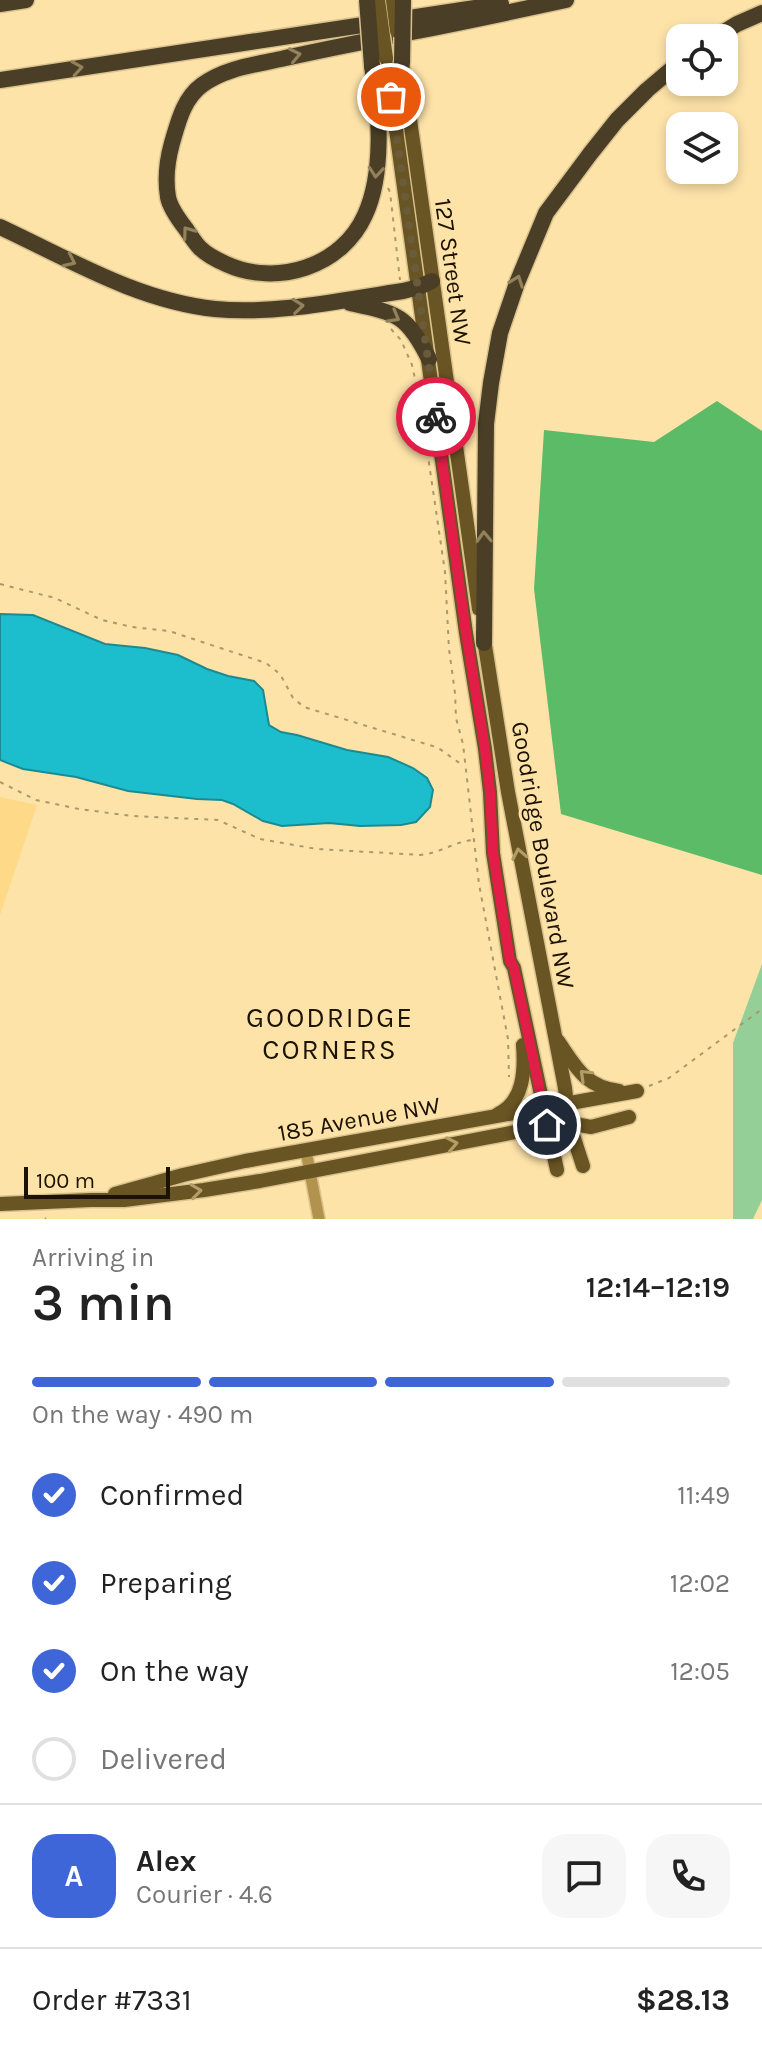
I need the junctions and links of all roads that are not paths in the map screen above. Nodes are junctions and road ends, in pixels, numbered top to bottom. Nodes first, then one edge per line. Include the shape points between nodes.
1 (26, 0) edge
2 (367, 0) edge
3 (378, 0) edge
4 (393, 0) edge
5 (403, 0) edge
6 (525, 0) edge
7 (566, 0) edge
8 (0, 4) edge
9 (762, 13) edge
10 (737, 24) edge
11 (386, 62) junction
12 (666, 74) edge
13 (0, 80) edge
14 (0, 227) edge
15 (418, 286) junction
16 (340, 300) junction
17 (429, 359) junction
18 (470, 550) joint
19 (459, 578) joint
20 (484, 643) junction
21 (510, 961) junction
22 (553, 1034) junction
23 (568, 1104) junction
24 (543, 1108) junction
25 (629, 1117) dead end
26 (489, 1118) junction
27 (569, 1123) junction
28 (547, 1126) junction
29 (306, 1151) junction
30 (583, 1166) dead end
31 (557, 1170) dead end
32 (309, 1171) junction
33 (91, 1200) junction
34 (0, 1204) edge
35 (319, 1219) edge

1 - 8 highway
2 - 11 highway, bridge
3 - 11 main road, 127 Street NW, bridge
4 - 11 main road, 127 Street NW, bridge
5 - 11 highway, bridge
13 -> 6 highway
11 -> 7 highway via 376,85 375,185 364,217 347,241 319,263 277,274 230,266 200,249 169,200 167,164 184,106 200,86 228,70
9 - 10 highway
11 - 15 main road, 127 Street NW
20 -> 12 highway via 486,424 500,333 546,213 617,120
14 -> 16 highway via 116,283 171,301 243,309
15 - 16 highway
15 - 17 main road, 127 Street NW
15 - 18 main road, 127 Street NW
16 -> 17 highway via 398,318 419,338
17 - 19 main road, 127 Street NW
18 - 20 main road, Goodridge Boulevard NW
19 - 21 main road, Goodridge Boulevard NW
22 -> 20 main road, Goodridge Boulevard NW
21 - 24 main road, Goodridge Boulevard NW
21 - 26 main road via 523,1072 515,1101
22 - 23 main road, Goodridge Boulevard NW
23 -> 22 main road, 185 Avenue NW via 634,1092 589,1081
23 - 24 main road, 185 Avenue NW
23 - 27 main road, Goodridge Boulevard NW
24 - 26 main road, 185 Avenue NW
24 - 28 main road, Goodridge Boulevard NW
25 - 27 main road, 185 Avenue NW via 591,1127
26 - 29 main road, 185 Avenue NW
27 - 28 main road, 185 Avenue NW
27 - 30 main road, Goodridge Boulevard NW
28 - 31 main road, Goodridge Boulevard NW
32 -> 28 main road, 185 Avenue NW
29 - 32 street
29 - 33 main road, 185 Avenue NW
33 -> 32 main road, 185 Avenue NW via 145,1198
32 - 35 street
33 - 34 main road, 185 Avenue NW

